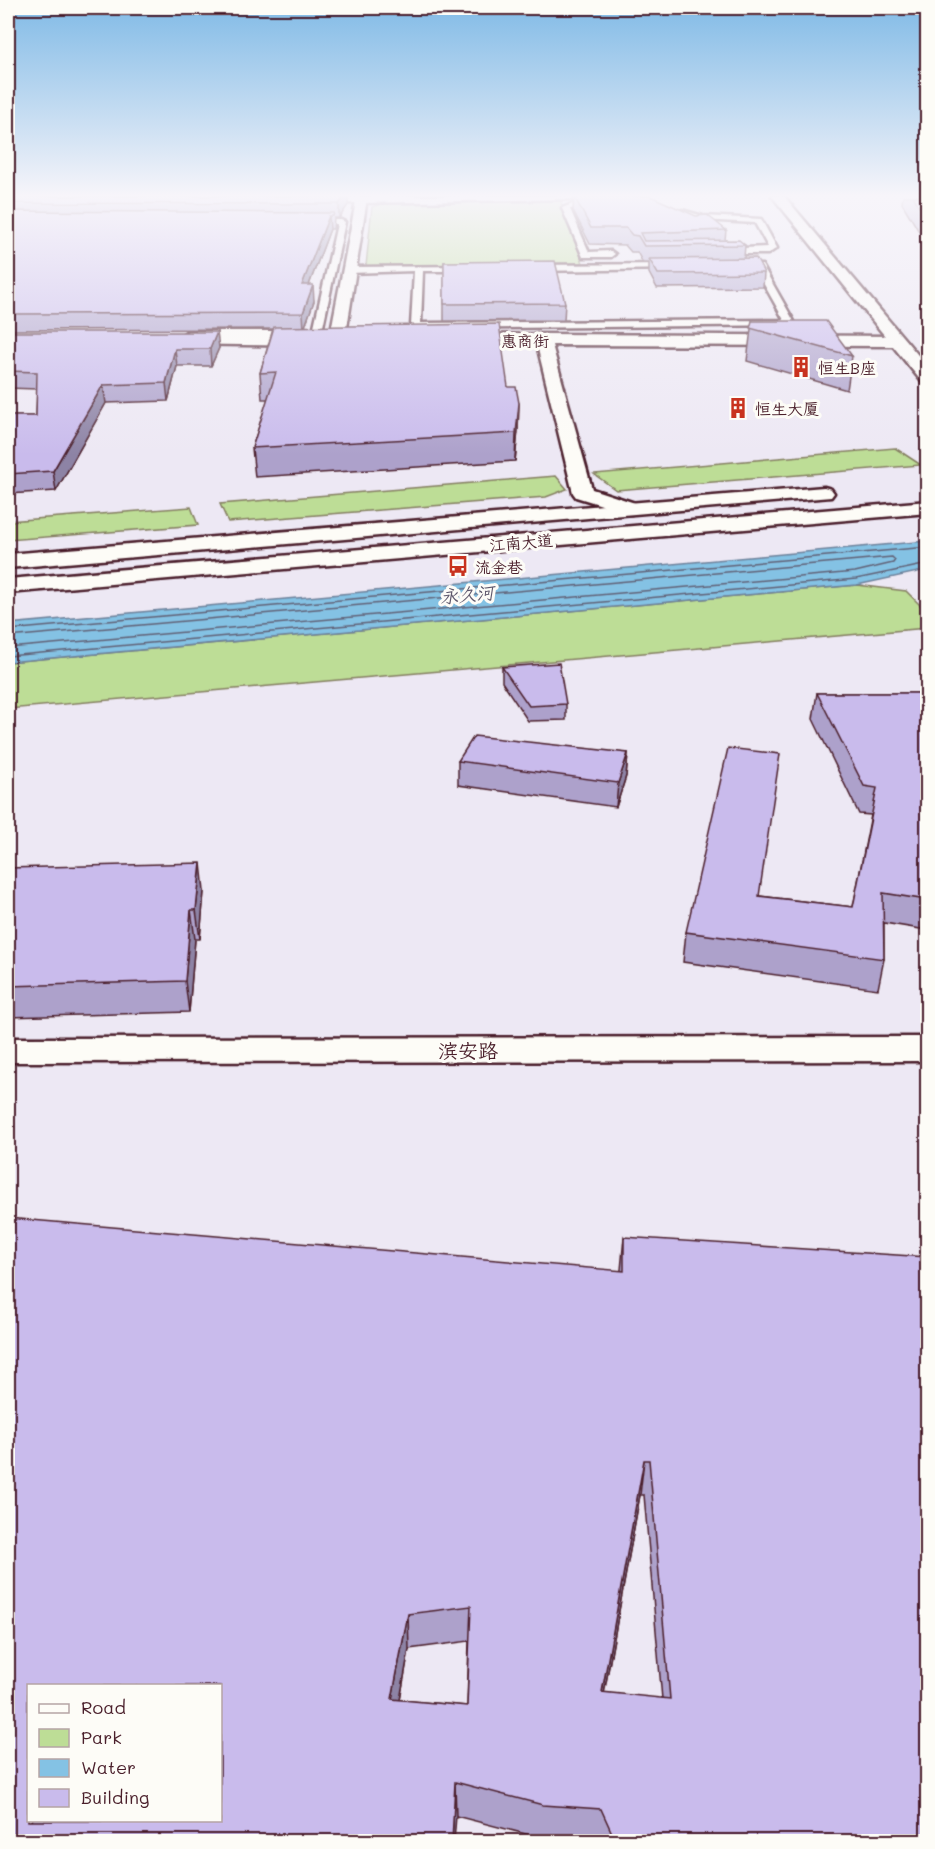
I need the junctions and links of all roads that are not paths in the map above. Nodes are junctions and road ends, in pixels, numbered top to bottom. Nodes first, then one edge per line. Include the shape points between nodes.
1 (328, 282) edge
2 (347, 282) edge
3 (418, 282) edge
4 (767, 282) edge
5 (849, 282) edge
6 (161, 338) joint
7 (543, 339) junction
8 (406, 340) edge
9 (898, 341) junction
10 (927, 378) edge
11 (844, 491) dead end
12 (584, 493) junction
13 (927, 507) edge
14 (631, 508) junction
15 (557, 514) junction
16 (8, 561) edge
17 (8, 586) edge
18 (927, 1049) edge
19 (8, 1050) edge

1 - 6 lane via 317,334
2 - 6 main road via 343,341
3 - 4 lane via 416,326 790,323
5 - 9 main road
7 - 8 main road, 惠商街
7 - 9 main road, 惠商街
7 - 12 main road
9 - 10 main road
11 - 14 main road, 江南大道
12 - 14 main road
12 - 15 main road
13 - 17 main road, 江南大道
14 - 15 main road, 江南大道
15 - 16 main road, 江南大道
18 - 19 main road, 滨安路

